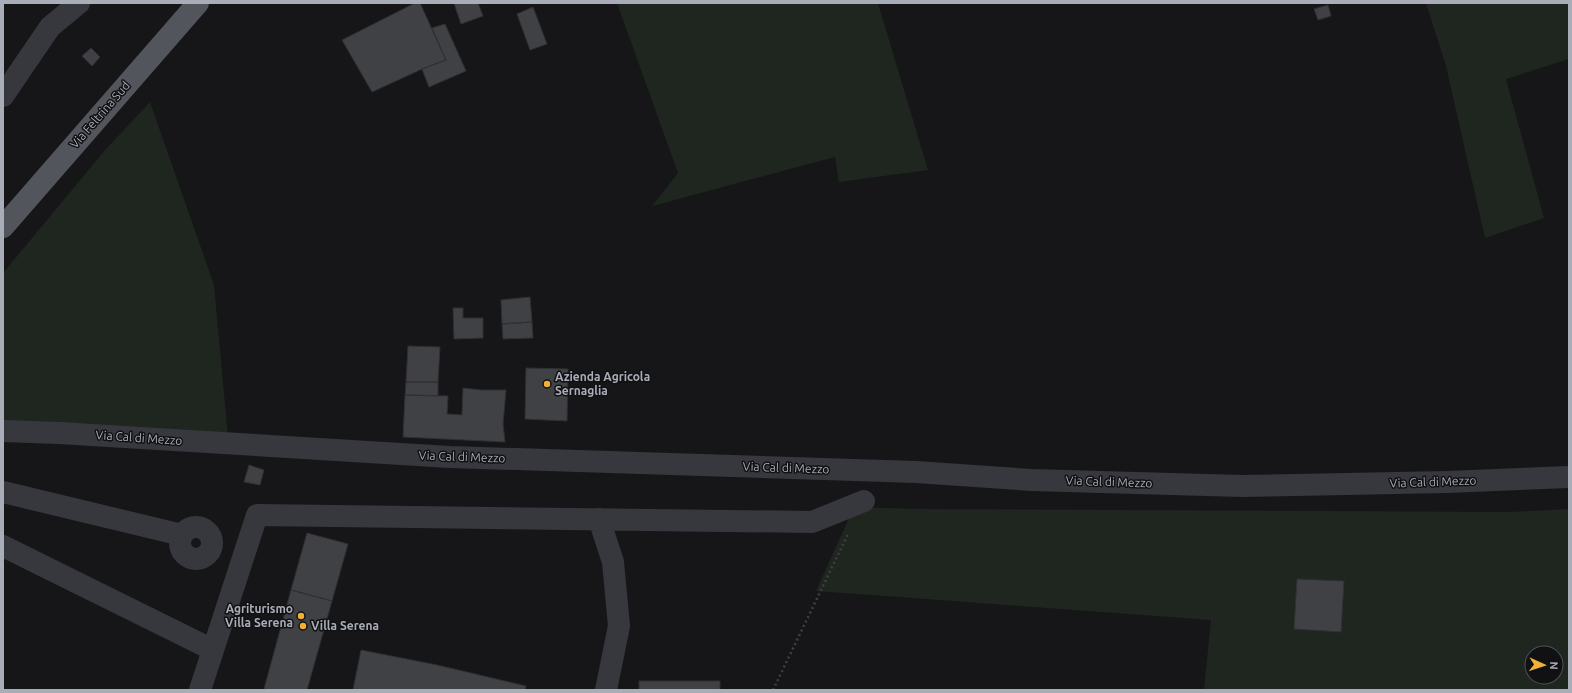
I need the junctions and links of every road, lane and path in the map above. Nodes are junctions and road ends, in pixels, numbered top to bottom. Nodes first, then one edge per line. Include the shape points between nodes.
1 (79, 3) edge
2 (198, 3) edge
3 (3, 96) edge
4 (3, 228) edge
5 (3, 431) edge
6 (1569, 477) edge
7 (3, 492) edge
8 (864, 501) joint
9 (599, 520) junction
10 (3, 546) edge
11 (244, 555) junction
12 (213, 650) junction
13 (200, 690) edge
14 (606, 690) edge
15 (773, 690) edge

1 - 3 street via 50,28
2 - 4 main road, Via Feltrina Sud
5 - 6 street, Via Cal di Mezzo via 450,457 916,472 1031,480 1242,486
7 - 11 street via 182,535 190,528 202,528 210,535 210,551
8 - 9 street via 812,522
8 - 15 path
9 - 11 street via 257,515
9 - 14 street via 613,562 619,626
10 - 12 street
11 - 12 street
12 - 13 street

